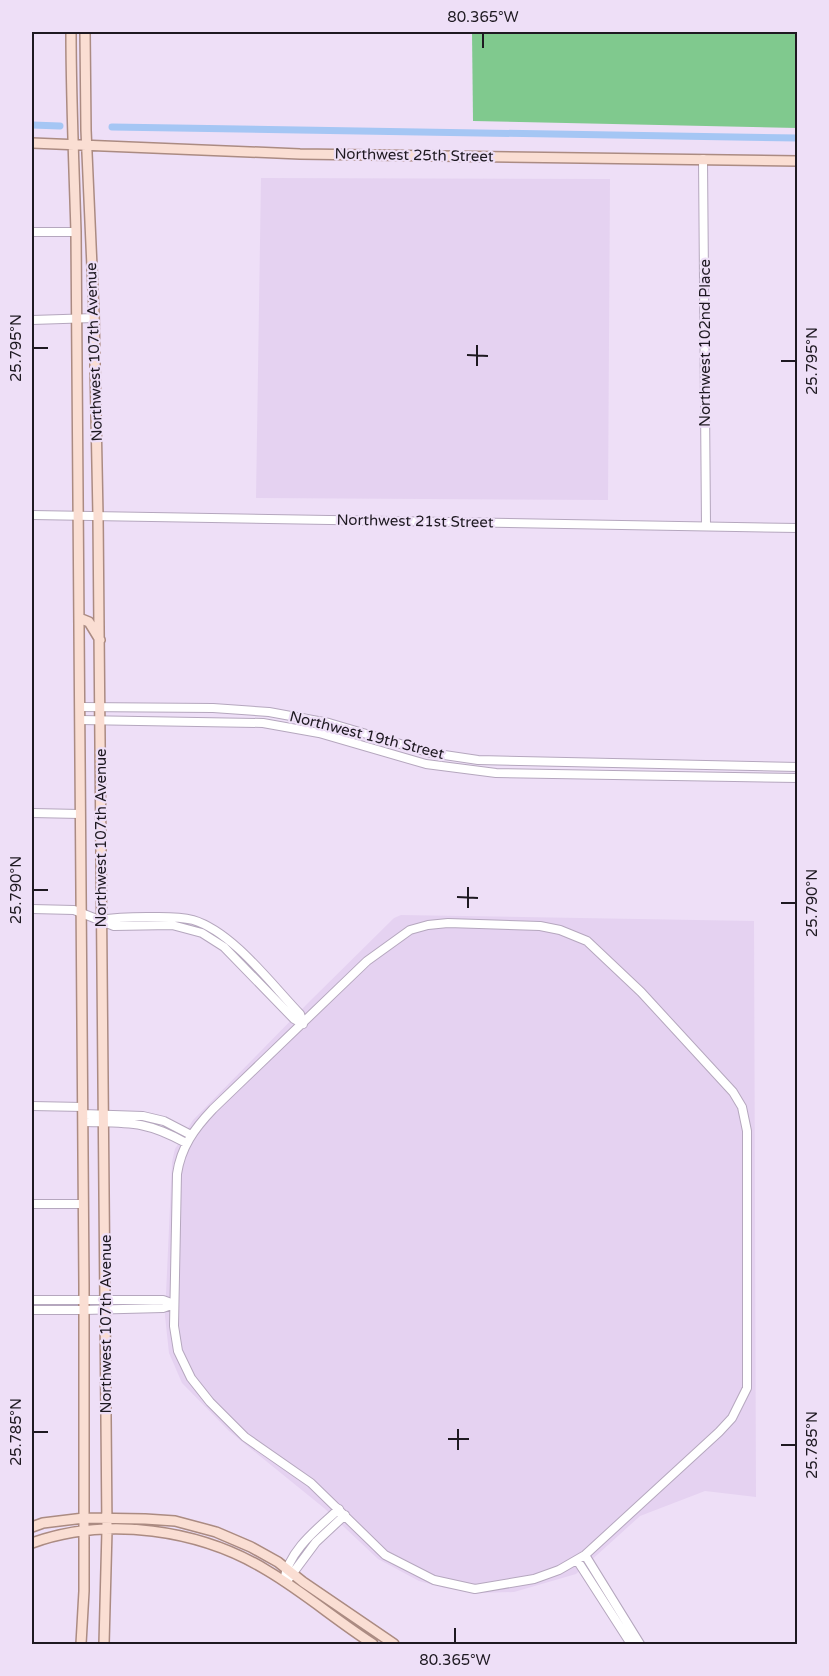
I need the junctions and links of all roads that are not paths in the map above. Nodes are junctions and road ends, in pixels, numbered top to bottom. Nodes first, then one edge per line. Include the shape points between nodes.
1 (70, 32) edge
2 (85, 32) edge
3 (32, 144) edge
4 (73, 145) junction
5 (87, 146) junction
6 (704, 159) junction
7 (798, 161) edge
8 (32, 232) edge
9 (76, 232) junction
10 (94, 318) junction
11 (32, 320) edge
12 (76, 320) junction
13 (32, 515) edge
14 (78, 516) junction
15 (98, 516) junction
16 (706, 526) junction
17 (798, 528) edge
18 (79, 618) junction
19 (100, 640) junction
20 (100, 706) junction
21 (80, 707) junction
22 (80, 720) junction
23 (100, 720) junction
24 (798, 767) edge
25 (798, 778) edge
26 (32, 813) edge
27 (80, 814) junction
28 (32, 909) edge
29 (81, 912) junction
30 (101, 920) junction
31 (303, 1024) junction
32 (32, 1106) edge
33 (83, 1114) junction
34 (104, 1118) junction
35 (191, 1135) junction
36 (186, 1143) junction
37 (32, 1204) edge
38 (83, 1204) junction
39 (32, 1300) edge
40 (84, 1300) junction
41 (174, 1304) junction
42 (105, 1305) junction
43 (32, 1310) edge
44 (84, 1311) junction
45 (342, 1512) junction
46 (84, 1518) junction
47 (107, 1518) junction
48 (32, 1527) edge
49 (107, 1530) junction
50 (84, 1532) junction
51 (32, 1544) edge
52 (585, 1555) junction
53 (577, 1560) junction
54 (290, 1571) junction
55 (284, 1581) junction
56 (81, 1644) edge
57 (104, 1644) edge
58 (373, 1644) edge
59 (394, 1644) edge
60 (631, 1644) edge
61 (640, 1644) edge

1 - 4 main road, Northwest 107th Avenue
2 - 5 main road, Northwest 107th Avenue
3 - 4 main road, Northwest 25th Street
4 - 5 main road, Northwest 25th Street
4 - 9 main road, Northwest 107th Avenue
5 - 6 main road, Northwest 25th Street via 300,154
5 - 10 main road, Northwest 107th Avenue
6 - 7 main road, Northwest 25th Street
6 - 16 street, Northwest 102nd Place
8 - 9 street
9 - 12 main road, Northwest 107th Avenue
10 - 12 street
10 - 15 main road, Northwest 107th Avenue
11 - 12 street
12 - 14 main road, Northwest 107th Avenue
13 - 14 street, Northwest 21st Street
14 - 15 street, Northwest 21st Street
14 - 18 main road, Northwest 107th Avenue
15 - 16 street, Northwest 21st Street
15 - 19 main road, Northwest 107th Avenue
16 - 17 street, Northwest 21st Street
18 - 19 main road via 89,622
18 - 21 main road, Northwest 107th Avenue
19 - 20 main road, Northwest 107th Avenue
20 - 21 street, Northwest 19th Street
20 - 23 main road, Northwest 107th Avenue
20 - 24 street, Northwest 19th Street via 269,712 329,723 431,753 488,761
21 - 22 main road, Northwest 107th Avenue
22 - 23 street, Northwest 19th Street
22 - 27 main road, Northwest 107th Avenue
23 - 25 street, Northwest 19th Street via 271,724 319,733 414,761 473,771
23 - 30 main road, Northwest 107th Avenue
26 - 27 street
27 - 29 main road, Northwest 107th Avenue
28 - 29 street
29 - 30 street
29 - 33 main road, Northwest 107th Avenue
30 - 31 street via 175,917 212,928 230,941 300,1014
30 - 34 main road, Northwest 107th Avenue
31 - 35 street
31 - 52 street via 367,961 410,930 448,923 540,926 579,938 601,953 700,1054 742,1107 747,1131 744,1397 720,1432
32 - 33 street
33 - 34 street
33 - 38 main road, Northwest 107th Avenue
34 - 35 street via 153,1118
34 - 36 street via 165,1131
34 - 42 main road, Northwest 107th Avenue
35 - 36 street
36 - 41 street via 177,1174
37 - 38 street
38 - 40 main road, Northwest 107th Avenue
39 - 40 street
40 - 42 street
40 - 44 main road, Northwest 107th Avenue
41 - 42 street via 163,1299
41 - 45 street via 177,1347 193,1382 245,1437 311,1483
42 - 44 street
42 - 47 main road, Northwest 107th Avenue
43 - 44 street
44 - 46 main road, Northwest 107th Avenue
45 - 53 street via 385,1555 434,1580 475,1589 534,1579
45 - 54 street
46 - 47 main road
46 - 48 main road
46 - 50 main road, Northwest 107th Avenue
47 - 49 main road, Northwest 107th Avenue
47 - 54 main road via 160,1519 192,1525 244,1544
49 - 50 main road
49 - 55 main road via 193,1539 247,1559
49 - 57 main road, Northwest 107th Avenue
50 - 51 main road
50 - 56 main road, Northwest 107th Avenue
52 - 53 street
52 - 61 street
53 - 60 street
54 - 55 street
54 - 59 main road
55 - 58 main road

